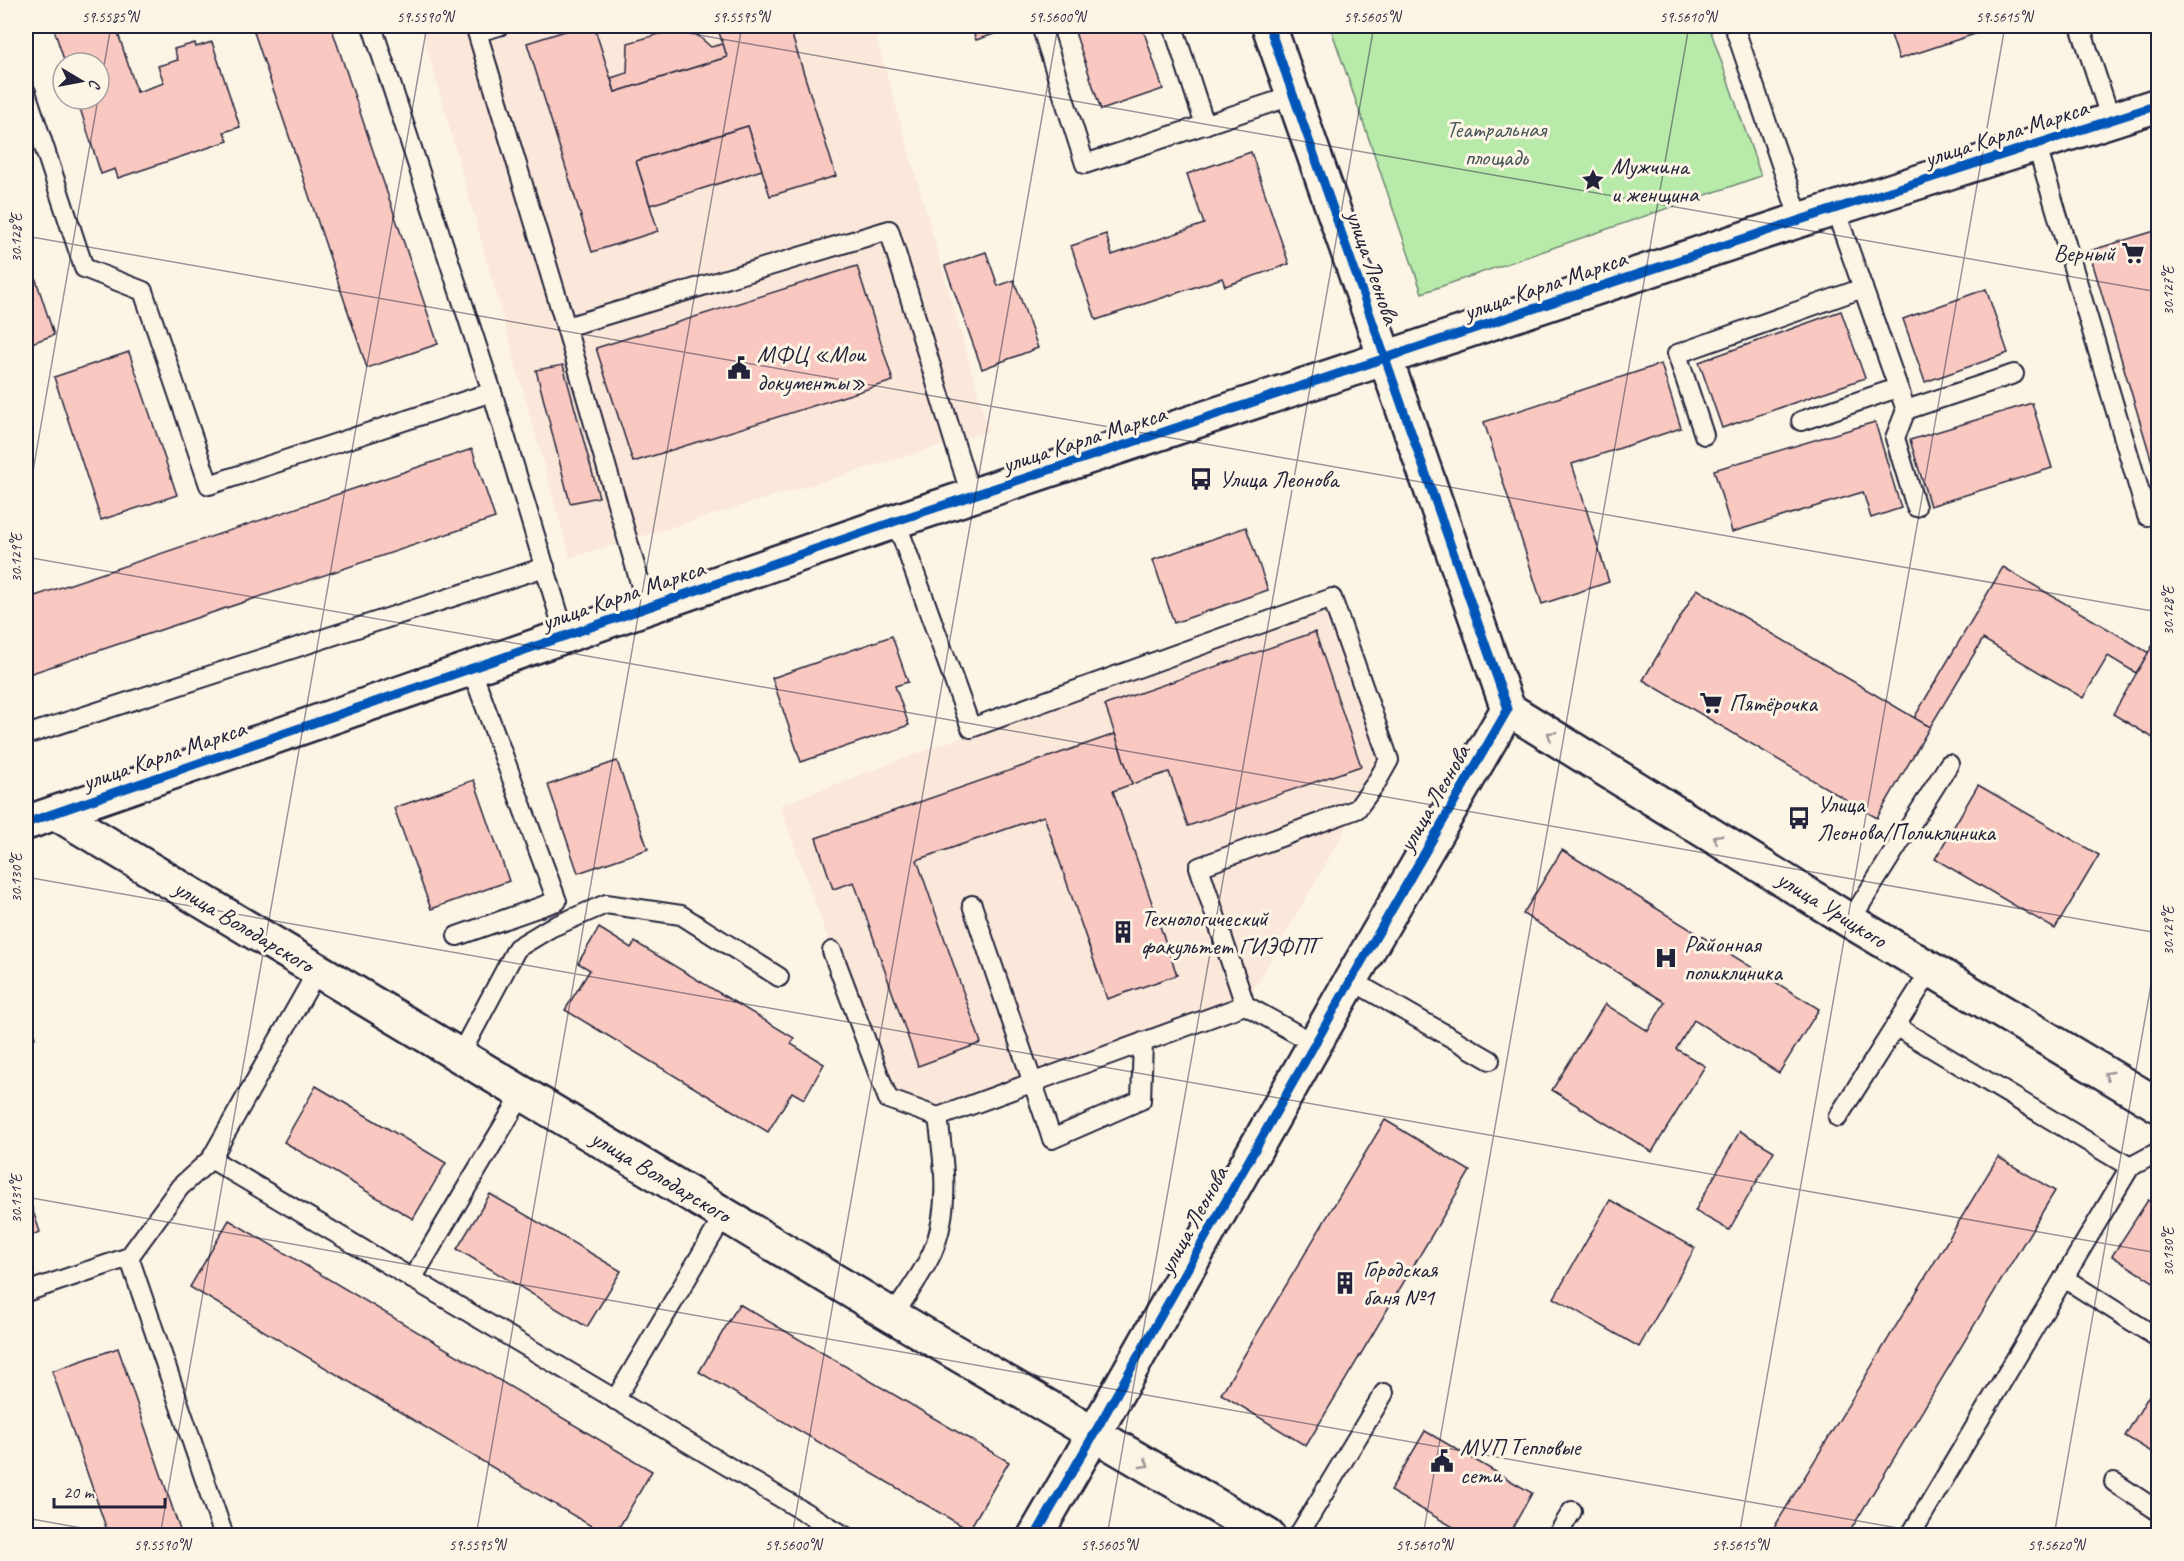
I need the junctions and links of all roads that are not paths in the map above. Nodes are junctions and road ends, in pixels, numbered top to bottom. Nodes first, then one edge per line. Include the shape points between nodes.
1 (372, 26) edge
2 (499, 26) edge
3 (1041, 26) edge
4 (1173, 26) edge
5 (1269, 26) edge
6 (1734, 26) edge
7 (2080, 26) edge
8 (26, 92) edge
9 (1292, 96) junction
10 (2158, 105) edge
11 (2111, 120) junction
12 (1205, 125) junction
13 (2036, 143) junction
14 (1835, 209) junction
15 (1800, 220) junction
16 (1863, 288) junction
17 (566, 327) junction
18 (1385, 359) junction
19 (2014, 374) dead end
20 (1897, 388) junction
21 (492, 392) junction
22 (1906, 410) junction
23 (1801, 421) dead end
24 (1704, 435) dead end
25 (971, 496) junction
26 (1916, 507) dead end
27 (2148, 516) dead end
28 (896, 521) junction
29 (544, 567) junction
30 (647, 607) junction
31 (565, 635) junction
32 (471, 668) junction
33 (1508, 709) junction
34 (26, 735) edge
35 (1948, 764) dead end
36 (56, 813) junction
37 (26, 823) edge
38 (972, 906) dead end
39 (1850, 921) junction
40 (458, 936) dead end
41 (832, 951) dead end
42 (1931, 969) junction
43 (318, 970) junction
44 (779, 977) dead end
45 (1351, 980) junction
46 (1245, 1005) junction
47 (1895, 1026) junction
48 (1143, 1042) junction
49 (1315, 1044) junction
50 (460, 1055) junction
51 (1490, 1060) dead end
52 (1033, 1082) junction
53 (523, 1093) junction
54 (2158, 1105) edge
55 (938, 1117) junction
56 (1838, 1117) dead end
57 (2158, 1152) edge
58 (211, 1159) junction
59 (2130, 1167) junction
60 (725, 1214) junction
61 (129, 1257) junction
62 (2064, 1278) junction
63 (412, 1279) junction
64 (26, 1292) edge
65 (893, 1316) junction
66 (2158, 1338) edge
67 (1384, 1393) dead end
68 (615, 1400) junction
69 (1094, 1434) junction
70 (2114, 1482) dead end
71 (1572, 1511) dead end
72 (2158, 1511) edge
73 (224, 1536) edge
74 (845, 1536) edge
75 (1035, 1536) edge
76 (1268, 1536) edge
77 (1298, 1536) edge
78 (1557, 1536) edge
79 (1910, 1536) edge

1 - 21 lane
2 - 17 lane via 477,32
3 - 12 lane via 1085,164
4 - 12 lane
5 - 9 street, улица Леонова
6 - 15 lane
7 - 11 lane
8 - 21 lane via 84,268 143,291 209,484
9 - 12 lane
9 - 18 street, улица Леонова
10 - 11 street, улица Карла Маркса
11 - 13 street, улица Карла Маркса
13 - 14 street, улица Карла Маркса
13 - 27 lane
14 - 15 street, улица Карла Маркса
14 - 16 lane
15 - 18 street, улица Карла Маркса
16 - 20 lane
16 - 24 lane via 1677,354
17 - 25 lane via 889,230
17 - 30 lane
18 - 25 street, улица Карла Маркса
18 - 33 street, улица Леонова
19 - 22 lane
20 - 22 lane
20 - 23 lane
21 - 29 lane
22 - 26 lane via 1896,438
25 - 28 street, улица Карла Маркса
28 - 30 street, улица Карла Маркса
28 - 46 lane via 971,728 1332,598 1389,760 1357,809 1199,867
29 - 31 lane
29 - 34 lane
30 - 31 street, улица Карла Маркса
31 - 32 street, улица Карла Маркса
32 - 36 street, улица Карла Маркса
32 - 40 lane via 557,901
39 -> 33 street, улица Урицкого
33 - 45 street, улица Леонова
35 - 39 lane
36 - 37 street, улица Карла Маркса
36 - 43 street, улица Володарского
38 - 52 lane
39 - 42 street, улица Урицкого
41 - 55 lane via 888,1099
42 - 47 lane
54 -> 42 street, улица Урицкого
43 - 50 street, улица Володарского
43 - 58 lane
44 - 50 lane via 681,915 606,904 550,928 517,948
45 - 49 street, улица Леонова
45 - 51 lane
46 - 48 lane
46 - 49 lane
47 - 56 lane
47 - 59 lane
48 - 52 lane
48 - 52 lane via 1141,1100 1052,1139
49 - 69 street, улица Леонова
50 - 53 street, улица Володарского
52 - 55 lane
53 - 60 street, улица Володарского
53 - 63 lane
55 - 65 lane via 946,1175 943,1216 932,1253
57 - 59 lane
58 - 61 lane via 180,1187
58 - 63 lane
59 - 62 lane
60 - 65 street, улица Володарского
60 - 68 lane
61 - 64 lane
61 - 73 lane
62 - 66 lane
62 - 79 lane
63 - 68 lane
65 - 69 street, улица Володарского
67 - 77 lane
68 - 74 lane
69 - 75 street, улица Леонова
69 -> 76 street, улица Володарского
70 - 72 lane
71 - 78 lane

